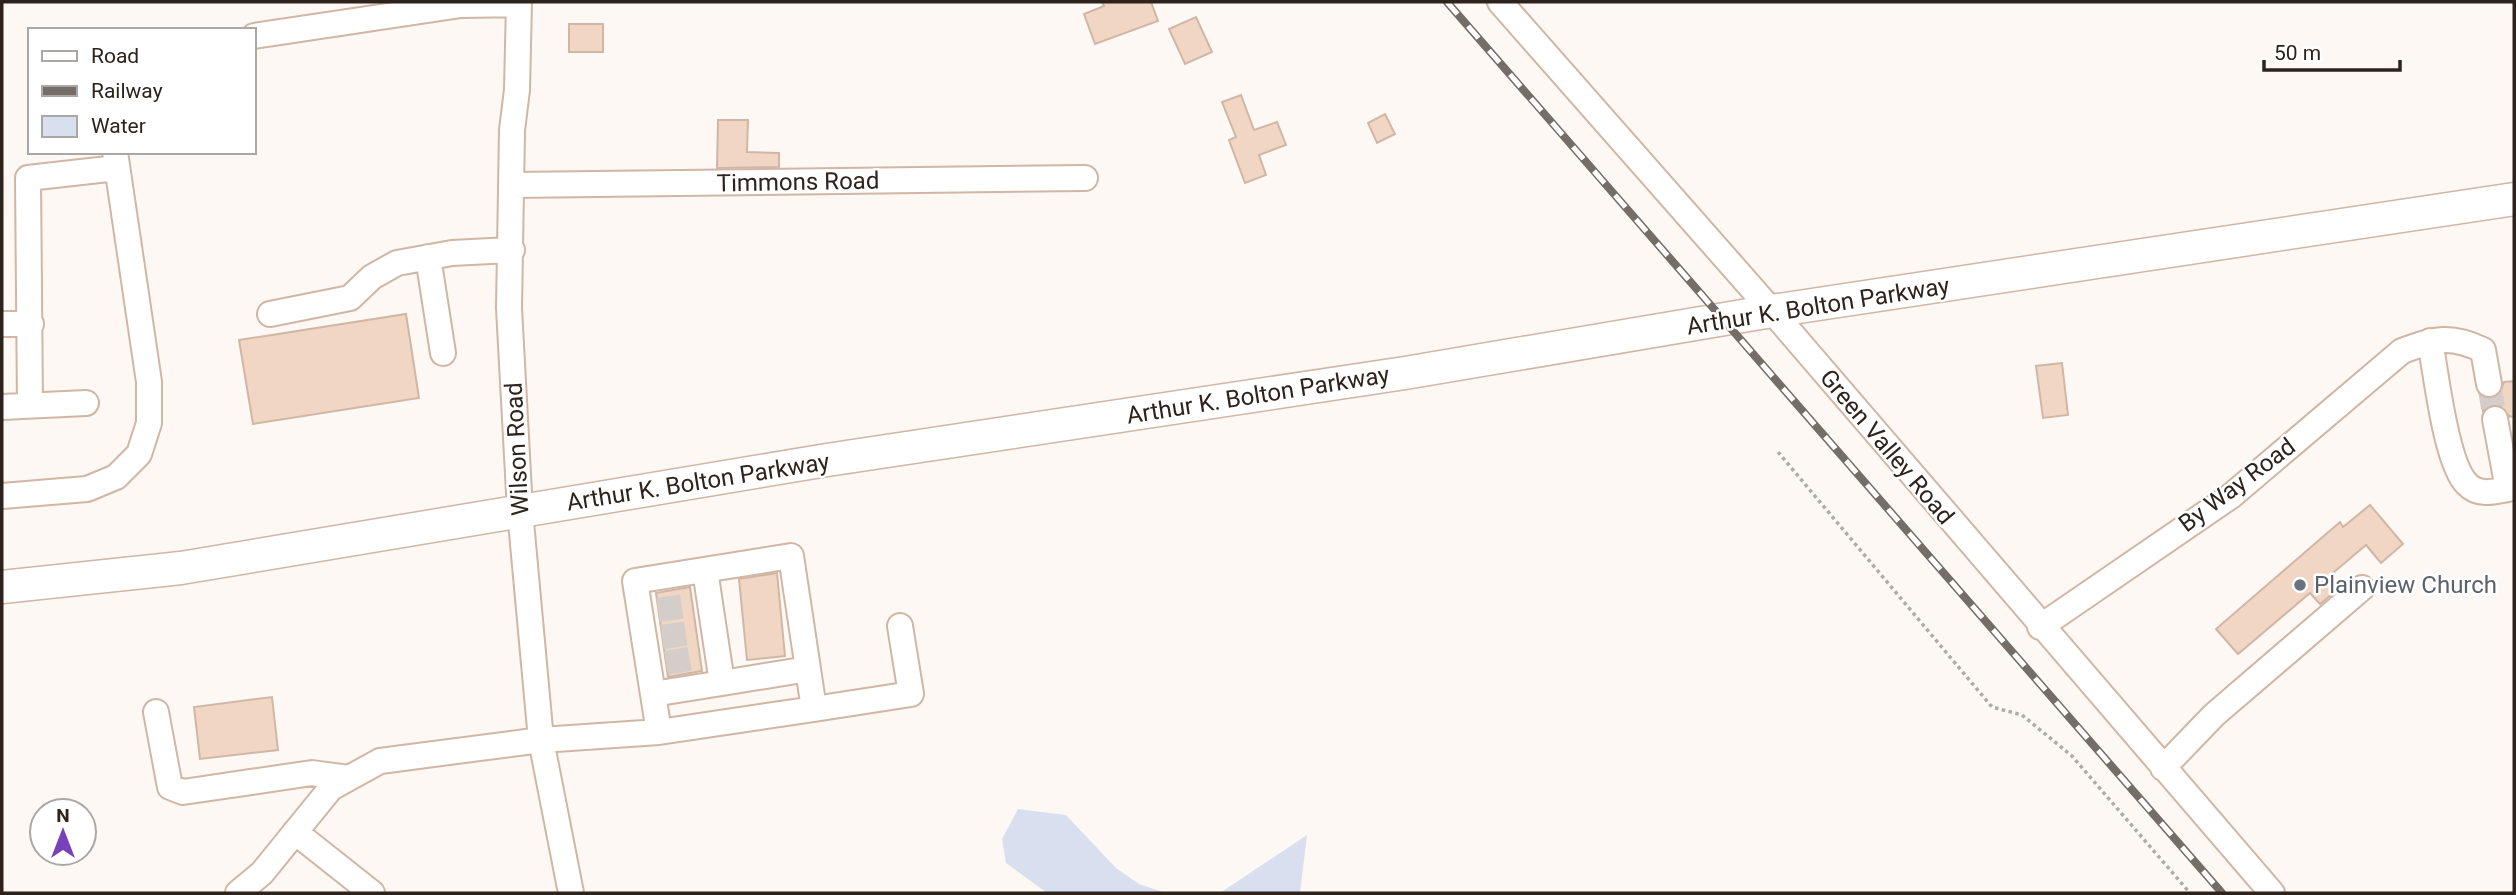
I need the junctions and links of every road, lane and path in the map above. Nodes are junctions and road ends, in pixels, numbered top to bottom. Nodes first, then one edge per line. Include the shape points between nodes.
1 (1500, 2) edge
2 (518, 3) edge
3 (256, 36) edge
4 (116, 160) edge
5 (1085, 178) dead end
6 (512, 185) junction
7 (2514, 199) edge
8 (512, 250) junction
9 (428, 257) junction
10 (1772, 312) junction
11 (270, 314) dead end
12 (2, 324) edge
13 (31, 324) junction
14 (2430, 341) junction
15 (443, 353) dead end
16 (2489, 384) tunnel mouth
17 (86, 403) dead end
18 (30, 405) junction
19 (2, 407) edge
20 (2496, 419) tunnel mouth
21 (1778, 452) dead end
22 (2, 496) edge
23 (520, 511) junction
24 (705, 570) junction
25 (2, 587) edge
26 (2362, 588) dead end
27 (900, 626) dead end
28 (2040, 627) junction
29 (808, 669) junction
30 (722, 683) junction
31 (653, 694) junction
32 (814, 709) junction
33 (156, 712) dead end
34 (659, 732) junction
35 (541, 740) junction
36 (2163, 768) junction
37 (349, 778) junction
38 (295, 832) junction
39 (238, 893) edge
40 (372, 893) edge
41 (570, 893) edge
42 (2190, 893) edge
43 (2272, 893) edge

1 - 10 street, Green Valley Road
2 - 3 street via 461,5
2 - 6 street, Wilson Road
4 - 13 street via 28,178
4 - 22 street via 149,383 149,423 139,454 116,477 88,489
5 - 6 street, Timmons Road
6 - 8 street, Wilson Road
7 - 10 main road, Arthur K. Bolton Parkway
8 - 9 street
8 - 23 street, Wilson Road via 509,307
9 - 11 street via 397,262 350,298
9 - 15 street
10 - 23 main road, Arthur K. Bolton Parkway
10 - 28 street, Green Valley Road
12 - 13 street
13 - 18 street
14 - 16 street via 2459,338 2483,350
14 - 20 street via 2455,467 2468,486 2487,494 2508,489
14 - 28 street, By Way Road via 2402,351 2231,496
17 - 18 street
18 - 19 street
21 - 42 path via 1992,707 2022,715 2072,756
23 - 25 main road, Arthur K. Bolton Parkway via 181,568
23 - 35 street, Wilson Road
24 - 29 street via 791,556
24 - 30 street via 701,603 707,643
24 - 31 street via 635,581 649,612 657,664
26 - 36 street via 2214,715
27 - 32 street via 911,694
28 - 36 street, Green Valley Road
29 - 30 street
29 - 32 street
30 - 31 street
31 - 34 street
32 - 34 street
33 - 37 street via 166,776 170,787 183,792 312,773
34 - 35 street
35 - 37 street via 380,761
35 - 41 street, Wilson Road
36 - 43 street, Green Valley Road
37 - 38 street via 331,788
38 - 39 street via 262,873
38 - 40 street

